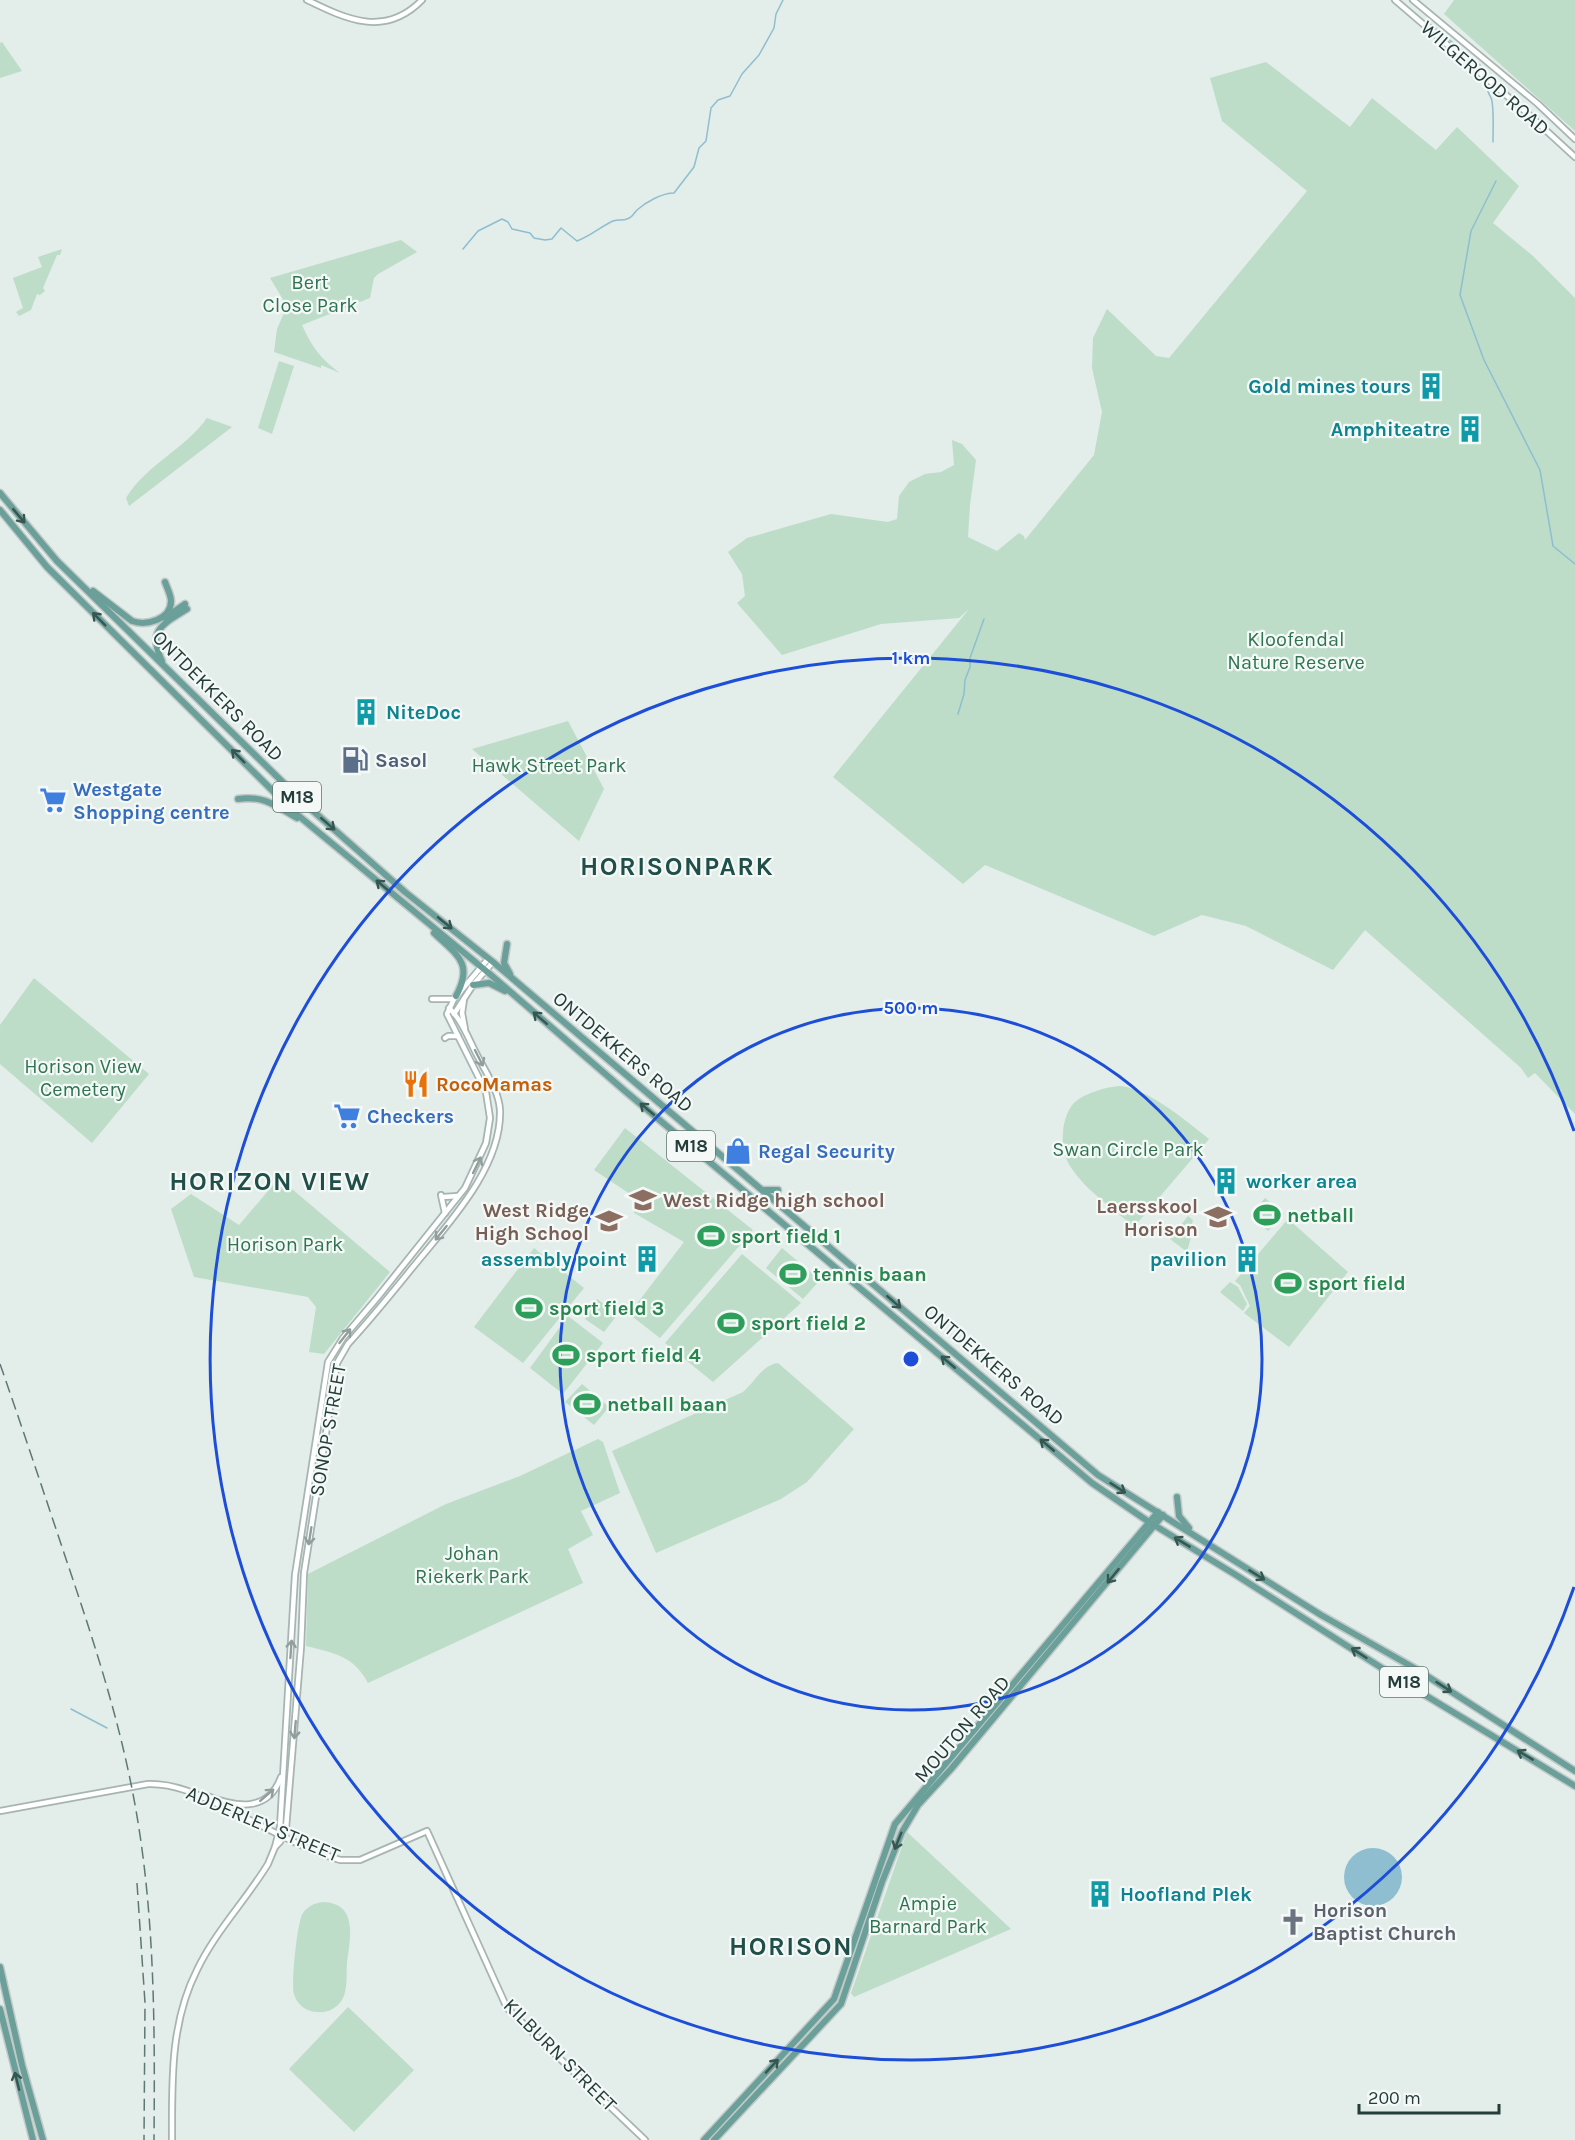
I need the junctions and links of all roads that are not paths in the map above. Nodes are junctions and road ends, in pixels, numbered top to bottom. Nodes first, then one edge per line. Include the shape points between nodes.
1 (307, 0) edge
2 (422, 0) edge
3 (1395, 0) edge
4 (1413, 0) edge
5 (1575, 139) edge
6 (1575, 158) edge
7 (0, 494) edge
8 (0, 510) edge
9 (71, 574) junction
10 (165, 582) dead end
11 (139, 623) junction
12 (167, 669) junction
13 (238, 799) dead end
14 (310, 826) junction
15 (411, 909) junction
16 (507, 944) dead end
17 (491, 960) junction
18 (484, 969) junction
19 (473, 985) junction
20 (524, 990) junction
21 (465, 997) junction
22 (455, 998) junction
23 (432, 999) dead end
24 (519, 999) junction
25 (452, 1016) junction
26 (458, 1036) junction
27 (445, 1038) dead end
28 (468, 1038) junction
29 (762, 1190) junction
30 (777, 1190) dead end
31 (458, 1196) junction
32 (464, 1203) junction
33 (452, 1204) junction
34 (444, 1213) junction
35 (457, 1214) junction
36 (1178, 1497) dead end
37 (1160, 1514) junction
38 (1152, 1524) junction
39 (1208, 1544) junction
40 (285, 1764) junction
41 (1575, 1771) edge
42 (173, 1786) junction
43 (1575, 1786) edge
44 (0, 1811) edge
45 (427, 1831) joint
46 (281, 1834) junction
47 (0, 1967) edge
48 (0, 2009) edge
49 (33, 2140) edge
50 (43, 2140) edge
51 (172, 2140) edge
52 (645, 2140) edge
53 (704, 2140) edge
54 (714, 2140) edge

1 - 2 street via 346,19 368,22 398,16
3 - 6 street, WILGEROOD ROAD
4 - 5 street, WILGEROOD ROAD
7 -> 9 main road, ONTDEKKERS ROAD / M18
14 -> 8 main road, ONTDEKKERS ROAD / M18 via 47,567
9 - 11 main road
9 - 12 main road, ONTDEKKERS ROAD / M18
10 - 11 main road via 170,598 168,610 154,621
11 - 12 main road via 157,623 186,607 156,634 156,648
12 -> 17 main road, ONTDEKKERS ROAD / M18 via 304,803
13 - 14 main road via 263,799
15 -> 14 main road, ONTDEKKERS ROAD / M18
15 - 18 main road, ONTDEKKERS ROAD / M18
15 - 22 main road via 462,962 464,978
16 - 20 main road via 506,968
17 - 18 street, SONOP STREET
17 - 20 main road, ONTDEKKERS ROAD / M18
18 - 19 street, SONOP STREET
18 - 22 street, SONOP STREET
18 - 24 main road, ONTDEKKERS ROAD / M18
19 - 21 street, SONOP STREET
19 - 24 main road via 492,984
20 - 29 main road, ONTDEKKERS ROAD / M18
21 - 25 street, SONOP STREET
21 - 28 street via 462,1013
22 - 23 street
22 - 25 street, SONOP STREET via 447,1014
38 -> 24 main road, ONTDEKKERS ROAD / M18 via 1092,1483
25 - 26 street, SONOP STREET
25 - 28 street, SONOP STREET
26 - 27 street
31 -> 26 street, SONOP STREET via 480,1160 490,1118 486,1092
28 -> 32 street, SONOP STREET via 493,1087 500,1106 500,1122 487,1161
29 - 30 main road
29 -> 37 main road, ONTDEKKERS ROAD / M18 via 1098,1475
31 - 33 street, SONOP STREET
31 - 34 street via 442,1196
32 - 33 street
32 - 35 street, SONOP STREET
33 - 34 street, SONOP STREET
33 - 35 street
40 -> 34 street, SONOP STREET via 295,1575 328,1362
35 -> 46 street, SONOP STREET via 348,1344 337,1363 304,1573 296,1718 286,1828
36 - 39 main road via 1180,1520
37 - 38 main road, MOUTON ROAD
37 - 39 main road, ONTDEKKERS ROAD / M18
43 -> 38 main road, ONTDEKKERS ROAD / M18
53 -> 38 main road, MOUTON ROAD via 831,2004 895,1824
38 -> 54 main road, MOUTON ROAD via 918,1805 902,1832 882,1882 845,1996
39 -> 41 main road, ONTDEKKERS ROAD / M18
42 -> 40 street via 244,1806 270,1794 280,1781
40 - 46 street, SONOP STREET
42 - 44 street, ADDERLEY STREET via 154,1784
42 - 46 street, ADDERLEY STREET
45 - 46 street, ADDERLEY STREET via 353,1861 334,1858
45 - 52 street, KILBURN STREET via 507,2008
46 - 51 street via 265,1868 200,1963 189,1986 175,2045
47 - 50 main road
49 -> 48 main road

